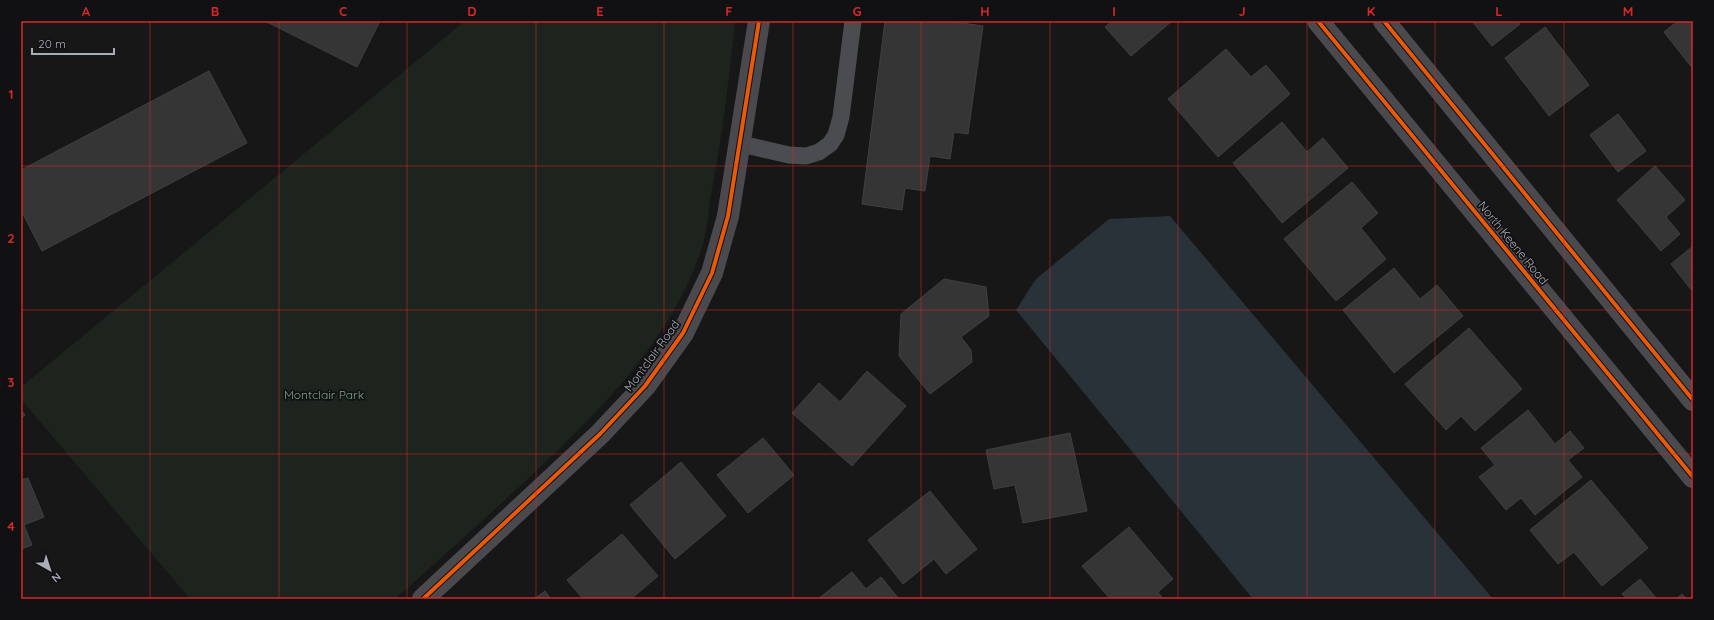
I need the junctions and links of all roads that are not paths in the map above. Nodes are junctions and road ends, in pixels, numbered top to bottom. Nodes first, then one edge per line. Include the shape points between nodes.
1 (759, 21) edge
2 (852, 21) edge
3 (1318, 21) edge
4 (1384, 21) edge
5 (741, 144) junction
6 (1693, 400) edge
7 (1693, 477) edge
8 (423, 599) edge

1 - 5 main road, Montclair Road
2 - 5 lane via 841,117 836,135 830,144 819,152 806,156 789,155
3 - 7 main road, North Keene Road
4 - 6 main road
5 - 8 main road, Montclair Road via 728,216 712,273 683,333 645,386 600,434

